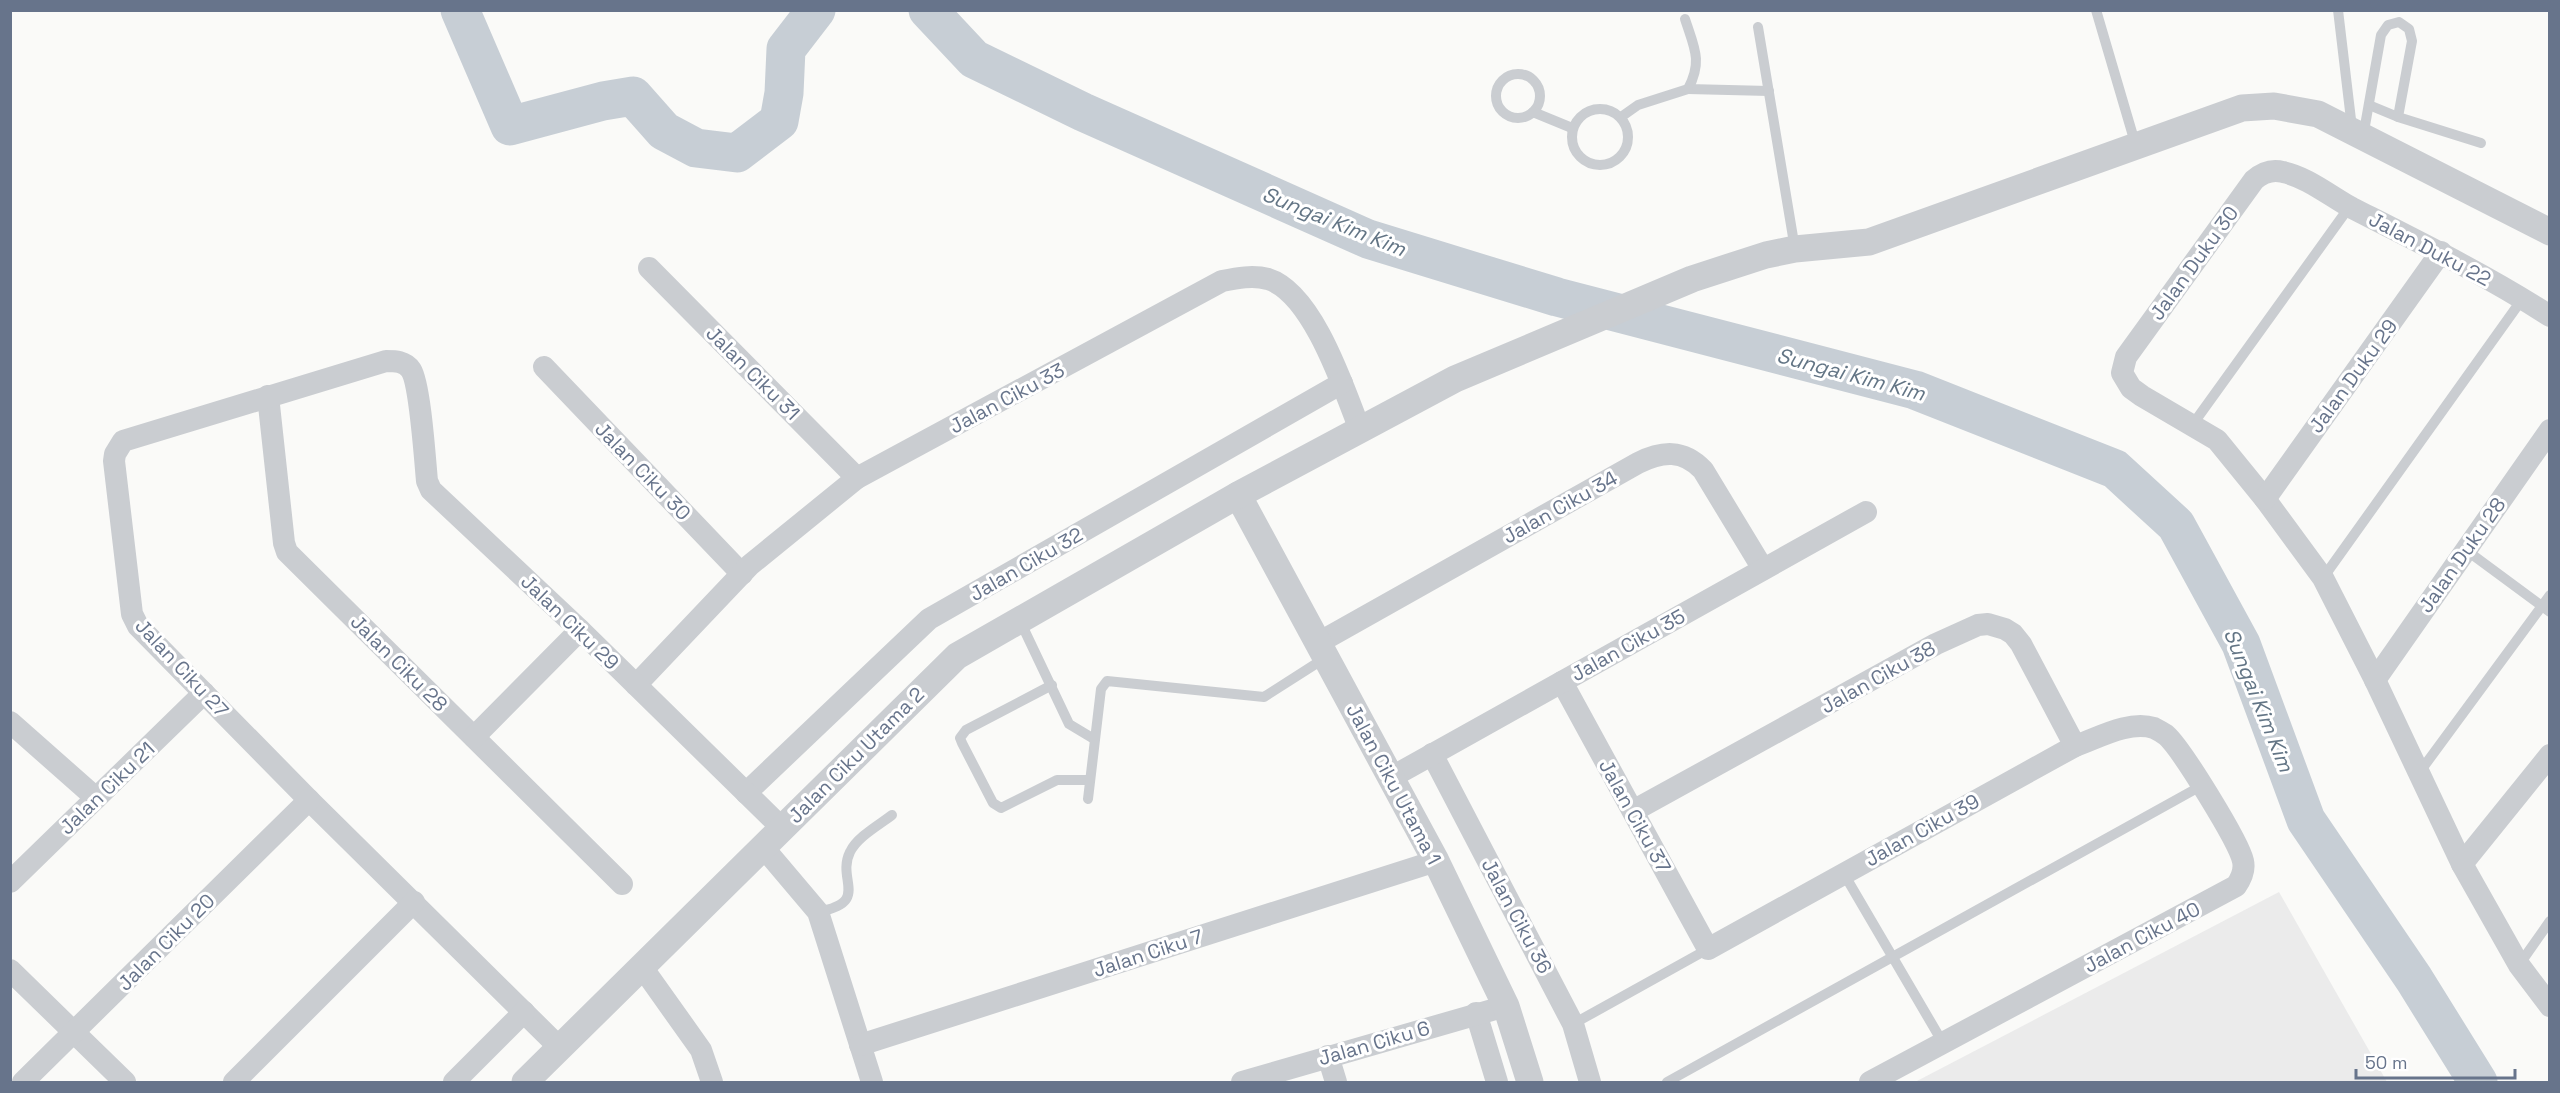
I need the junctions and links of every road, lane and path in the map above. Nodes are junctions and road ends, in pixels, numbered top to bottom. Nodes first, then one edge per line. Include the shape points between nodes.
1 (2096, 10) edge
2 (2338, 10) edge
3 (1685, 19) dead end
4 (1758, 27) dead end
5 (1688, 89) junction
6 (1769, 91) junction
7 (2368, 105) junction
8 (1533, 112) junction
9 (1621, 117) junction
10 (2398, 117) junction
11 (1572, 128) junction
12 (2357, 134) junction
13 (2481, 143) dead end
14 (2136, 147) junction
15 (2310, 184) joint
16 (2350, 206) junction
17 (2550, 232) edge
18 (1795, 249) junction
19 (2441, 252) junction
20 (649, 268) dead end
21 (2523, 298) junction
22 (2550, 316) edge
23 (544, 367) dead end
24 (1342, 383) junction
25 (417, 389) joint
26 (268, 396) junction
27 (2193, 424) junction
28 (1360, 430) junction
29 (2550, 430) edge
30 (857, 478) junction
31 (1238, 495) junction
32 (2265, 499) junction
33 (1866, 512) dead end
34 (2466, 550) junction
35 (1763, 568) junction
36 (742, 574) junction
37 (2323, 578) junction
38 (2550, 595) edge
39 (2546, 609) edge
40 (1019, 620) junction
41 (580, 630) junction
42 (1322, 651) junction
43 (2375, 680) junction
44 (1562, 682) junction
45 (636, 685) junction
46 (1052, 685) junction
47 (204, 693) junction
48 (10, 722) edge
49 (2142, 726) joint
50 (474, 737) junction
51 (1094, 740) junction
52 (2075, 746) junction
53 (1432, 754) junction
54 (2550, 755) edge
55 (2419, 773) junction
56 (1390, 778) junction
57 (1090, 780) junction
58 (2201, 786) junction
59 (746, 793) junction
60 (96, 798) junction
61 (309, 800) junction
62 (1088, 800) dead end
63 (1633, 811) junction
64 (892, 814) dead end
65 (782, 828) junction
66 (763, 847) junction
67 (1436, 861) junction
68 (2462, 864) junction
69 (1844, 874) junction
70 (10, 882) edge
71 (622, 884) dead end
72 (414, 902) junction
73 (818, 912) junction
74 (2550, 921) edge
75 (1708, 949) junction
76 (1893, 958) junction
77 (2519, 965) junction
78 (642, 967) junction
79 (10, 970) edge
80 (1506, 1006) junction
81 (2550, 1006) edge
82 (524, 1012) junction
83 (1476, 1013) junction
84 (1573, 1024) junction
85 (74, 1032) junction
86 (1943, 1043) junction
87 (860, 1045) junction
88 (560, 1048) junction
89 (1328, 1056) junction
90 (23, 1083) edge
91 (125, 1083) edge
92 (234, 1083) edge
93 (454, 1083) edge
94 (525, 1083) edge
95 (712, 1083) edge
96 (872, 1083) edge
97 (1242, 1083) edge
98 (1336, 1083) edge
99 (1497, 1083) edge
100 (1530, 1083) edge
101 (1590, 1083) edge
102 (1667, 1083) edge
103 (1870, 1083) edge

1 - 14 lane
2 - 12 lane
3 - 5 lane via 1697,58 1696,74
4 - 6 lane
5 - 6 lane
5 - 9 lane via 1638,105
6 - 18 lane
7 - 10 lane
7 - 10 lane via 2381,35 2388,25 2399,22 2409,29 2412,40
7 - 12 lane
8 - 8 lane via 1539,102 1534,81 1513,74 1502,80 1496,101 1501,111 1522,118
8 - 11 lane
9 - 11 lane via 1608,109 1593,109 1580,116
9 - 11 lane via 1628,130 1627,145 1620,157 1606,165 1592,164 1579,156 1572,143
10 - 13 lane
12 - 14 street, Jalan Ciku Utama 2 via 2318,114 2274,106 2242,108
12 - 17 street, Jalan Ciku Utama 2
14 - 18 street, Jalan Ciku Utama 2 via 1869,242
15 - 16 street, Jalan Duku 22
15 - 27 street, Jalan Duku 30 via 2277,170 2254,180 2126,357 2122,373 2125,382
16 - 19 street, Jalan Duku 22
16 - 27 lane
18 - 28 street, Jalan Ciku Utama 2 via 1692,279 1455,379
19 - 21 street, Jalan Duku 22
19 - 32 street, Jalan Duku 29
20 - 30 street, Jalan Ciku 31
21 - 22 street, Jalan Duku 22
21 - 37 lane
23 - 36 street, Jalan Ciku 30
24 - 28 street, Jalan Ciku 33
24 - 30 street, Jalan Ciku 33 via 1296,296 1268,279 1234,278
24 - 59 street, Jalan Ciku 32 via 929,619
25 - 26 street, Jalan Ciku 27 via 410,369 394,361
25 - 41 street, Jalan Ciku 29 via 431,490
26 - 47 street, Jalan Ciku 27 via 130,437 118,446 115,454 133,618
26 - 50 street, Jalan Ciku 28 via 287,552
27 - 32 street via 2221,444
28 - 31 street, Jalan Ciku Utama 2
29 - 34 street, Jalan Duku 28
30 - 36 street, Jalan Ciku 33
31 - 40 street, Jalan Ciku Utama 2
31 - 42 street, Jalan Ciku Utama 1
32 - 37 street
33 - 35 street, Jalan Ciku 35
34 - 39 lane
34 - 43 street, Jalan Duku 28
35 - 42 street, Jalan Ciku 34 via 1703,470 1689,458 1664,453 1638,463
35 - 44 street, Jalan Ciku 35
36 - 45 street, Jalan Ciku 33
37 - 43 street
38 - 39 lane
39 - 55 lane
40 - 46 lane
40 - 65 street, Jalan Ciku Utama 2 via 957,656
41 - 45 street, Jalan Ciku 29
41 - 50 street
42 - 51 lane via 1261,697 1107,681 1101,689
42 - 56 street, Jalan Ciku Utama 1
43 - 55 street
44 - 53 street, Jalan Ciku 35
44 - 63 street, Jalan Ciku 37
45 - 59 street, Jalan Ciku 29
46 - 51 lane via 1071,726
46 - 57 lane via 966,730 960,738 993,803 1001,808 1057,780
47 - 60 street, Jalan Ciku 21
47 - 61 street, Jalan Ciku 27
48 - 60 street
49 - 52 street, Jalan Ciku 39
49 - 58 street, Jalan Ciku 40 via 2166,735
50 - 71 street, Jalan Ciku 28
51 - 57 lane
52 - 63 street, Jalan Ciku 38 via 2021,644 2005,628 1978,625 1936,644
52 - 69 street, Jalan Ciku 39
53 - 56 street, Jalan Ciku 35
53 - 84 street, Jalan Ciku 36
54 - 68 street
55 - 68 street
56 - 67 street, Jalan Ciku Utama 1
57 - 62 lane
58 - 76 lane
58 - 86 street, Jalan Ciku 40 via 2244,863 2242,878 2236,886
59 - 65 street, Jalan Ciku 29
60 - 70 street, Jalan Ciku 21
61 - 72 street, Jalan Ciku 27
61 - 85 street, Jalan Ciku 20
63 - 75 street, Jalan Ciku 37
64 - 73 lane via 849,853 849,894 845,902
65 - 66 street, Jalan Ciku Utama 2
66 - 73 street
66 - 78 street, Jalan Ciku Utama 2
67 - 80 street, Jalan Ciku Utama 1
67 - 87 street, Jalan Ciku 7
68 - 77 street
69 - 75 street, Jalan Ciku 39
69 - 76 lane
72 - 82 street, Jalan Ciku 27
72 - 92 street
73 - 87 street
74 - 77 lane
75 - 84 lane
76 - 86 lane
76 - 102 lane
77 - 81 street
78 - 88 street, Jalan Ciku Utama 2
78 - 95 street via 701,1050
79 - 85 street
80 - 83 street, Jalan Ciku 6
80 - 100 street, Jalan Ciku Utama 1
82 - 88 street, Jalan Ciku 27
82 - 93 street
83 - 89 street, Jalan Ciku 6
83 - 99 street
84 - 101 street, Jalan Ciku 36
85 - 90 street, Jalan Ciku 20
85 - 91 street
86 - 103 street, Jalan Ciku 40
87 - 96 street
88 - 94 street, Jalan Ciku Utama 2
89 - 97 street, Jalan Ciku 6
89 - 98 street

